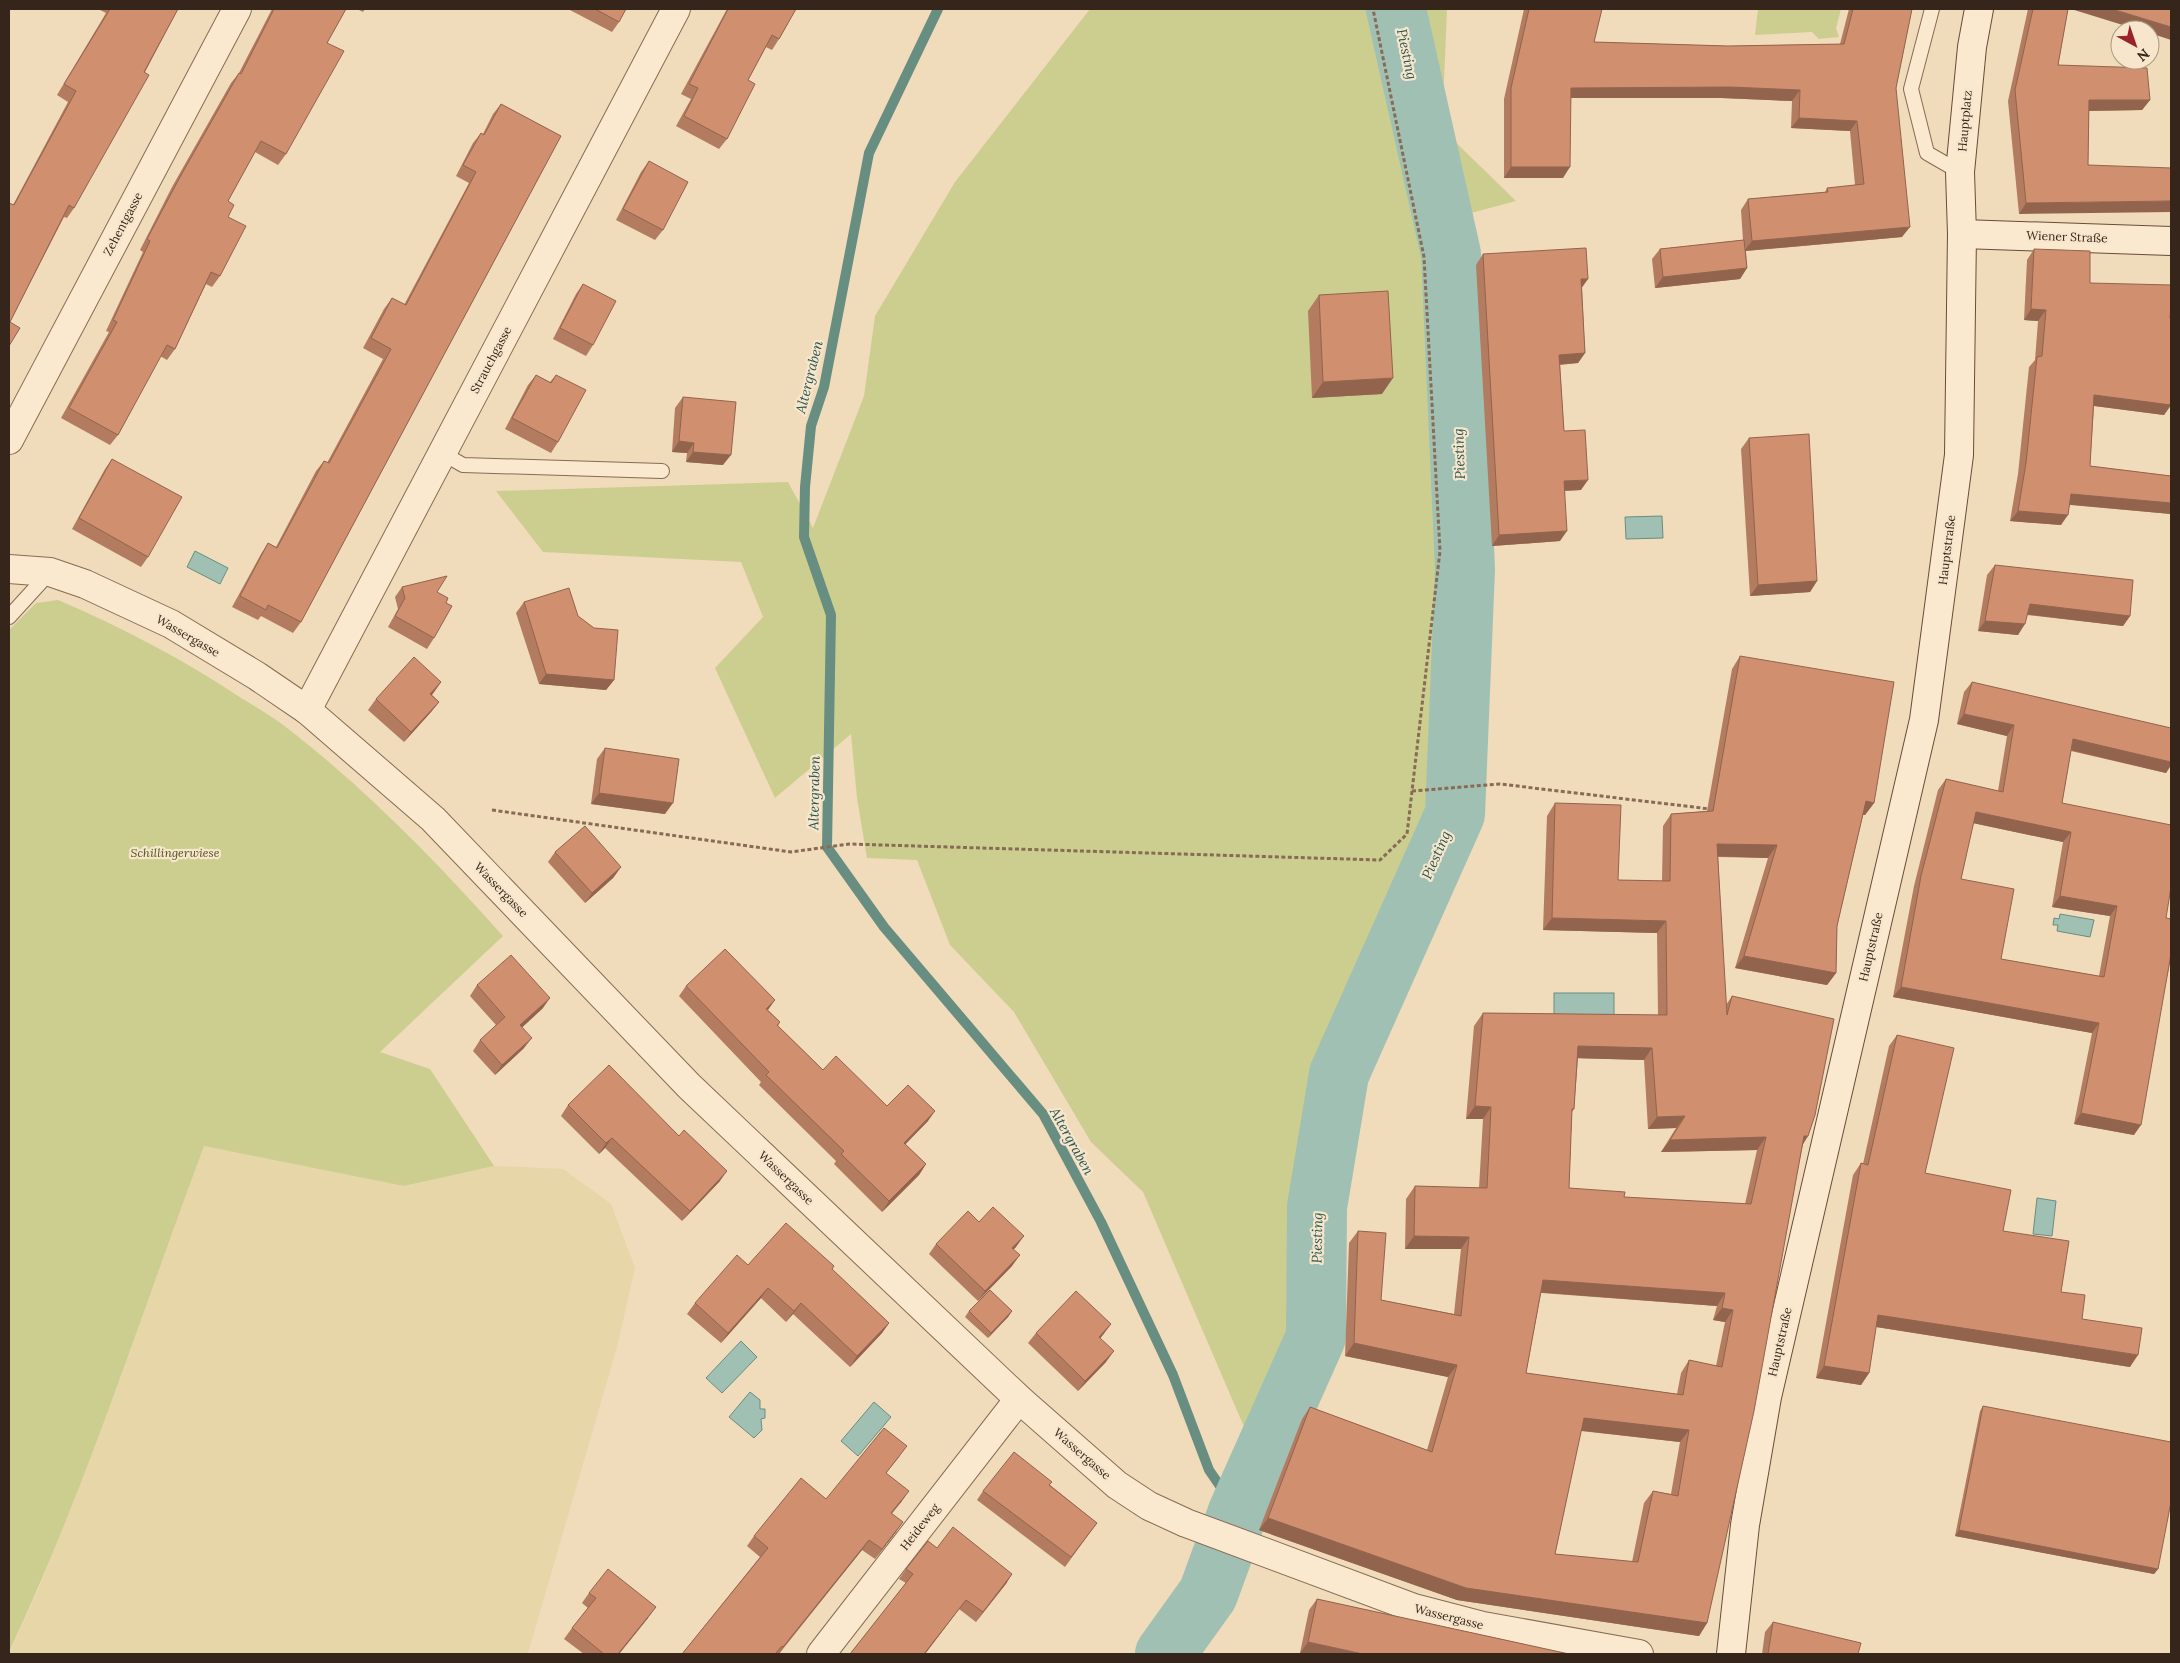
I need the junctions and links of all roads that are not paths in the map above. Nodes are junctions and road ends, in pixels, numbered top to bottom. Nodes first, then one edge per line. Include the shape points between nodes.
1 (237, 9) edge
2 (676, 9) edge
3 (1932, 9) edge
4 (1980, 9) edge
5 (1960, 172) junction
6 (1962, 234) junction
7 (2171, 241) edge
8 (9, 440) edge
9 (442, 454) junction
10 (662, 471) dead end
11 (9, 569) edge
12 (50, 572) junction
13 (9, 617) edge
14 (307, 710) junction
15 (1019, 1399) junction
16 (821, 1654) edge
17 (1639, 1654) edge
18 (1731, 1654) edge

1 - 8 street, Zehentgasse
2 - 9 street, Strauchgasse
3 - 5 lane via 1911,89 1927,153
4 - 5 street, Hauptplatz via 1972,47
5 - 6 street, Hauptplatz
6 - 7 street, Wiener Straße
6 - 18 street, Hauptstraße via 1959,455 1924,720 1766,1397 1745,1525
9 - 10 lane via 463,465
9 - 14 street, Strauchgasse
11 - 12 street, Wassergasse
12 - 13 lane
12 - 14 street, Wassergasse via 85,584 171,624
14 - 15 street, Wassergasse via 433,819 683,1080
15 - 16 street, Heideweg
15 - 17 street, Wassergasse via 1117,1485 1149,1506 1186,1523 1414,1608 1483,1626

